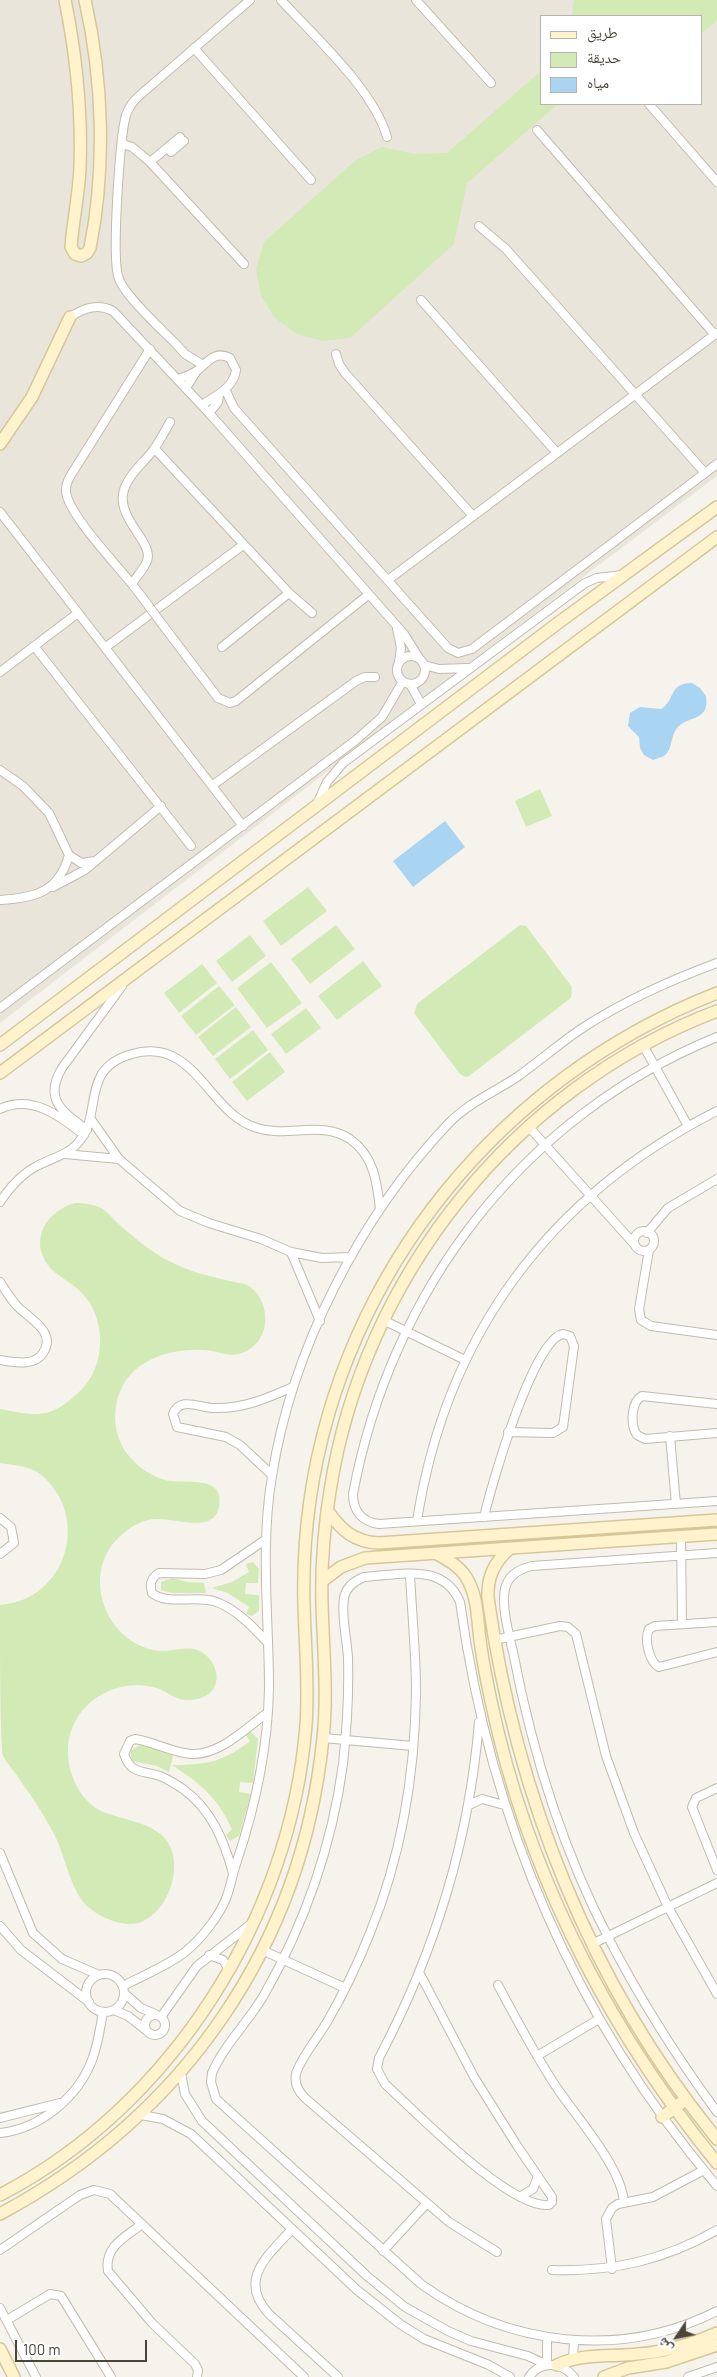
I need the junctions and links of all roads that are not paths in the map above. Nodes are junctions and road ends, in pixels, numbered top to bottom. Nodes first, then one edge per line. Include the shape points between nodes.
1 (65, 0) edge
2 (85, 0) edge
3 (250, 0) edge
4 (281, 0) edge
5 (416, 0) edge
6 (194, 48) junction
7 (491, 83) dead end
8 (649, 105) edge
9 (537, 130) dead end
10 (387, 137) dead end
11 (182, 139) dead end
12 (123, 144) junction
13 (152, 164) junction
14 (311, 180) dead end
15 (717, 182) edge
16 (479, 226) dead end
17 (244, 264) dead end
18 (421, 300) dead end
19 (70, 317) joint
20 (716, 334) edge
21 (150, 349) junction
22 (336, 354) dead end
23 (203, 365) junction
24 (196, 372) junction
25 (178, 379) junction
26 (186, 388) junction
27 (222, 392) junction
28 (637, 393) junction
29 (202, 405) junction
30 (209, 413) junction
31 (170, 422) dead end
32 (0, 444) edge
33 (155, 449) junction
34 (557, 453) junction
35 (717, 464) edge
36 (705, 472) junction
37 (717, 507) edge
38 (0, 512) edge
39 (473, 516) junction
40 (717, 537) edge
41 (243, 545) junction
42 (623, 576) junction
43 (388, 580) junction
44 (132, 584) junction
45 (289, 593) junction
46 (368, 595) junction
47 (78, 613) junction
48 (312, 613) dead end
49 (396, 628) junction
50 (34, 646) junction
51 (222, 647) dead end
52 (106, 648) junction
53 (422, 661) junction
54 (399, 662) junction
55 (469, 668) junction
56 (0, 672) edge
57 (375, 678) dead end
58 (407, 682) junction
59 (421, 704) junction
60 (0, 770) edge
61 (213, 785) junction
62 (161, 806) junction
63 (316, 806) junction
64 (244, 826) junction
65 (191, 846) dead end
66 (69, 855) junction
67 (95, 861) junction
68 (48, 889) junction
69 (0, 900) edge
70 (717, 963) edge
71 (127, 978) junction
72 (717, 993) edge
73 (0, 1008) edge
74 (717, 1011) edge
75 (626, 1036) junction
76 (717, 1037) edge
77 (0, 1045) edge
78 (639, 1048) junction
79 (656, 1067) junction
80 (0, 1073) edge
81 (0, 1109) edge
82 (55, 1109) junction
83 (717, 1111) edge
84 (90, 1118) junction
85 (688, 1126) junction
86 (528, 1127) junction
87 (85, 1132) junction
88 (545, 1146) junction
89 (66, 1154) junction
90 (118, 1159) junction
91 (717, 1179) edge
92 (590, 1195) junction
93 (0, 1202) edge
94 (380, 1209) junction
95 (647, 1232) junction
96 (635, 1245) junction
97 (649, 1250) junction
98 (291, 1252) junction
99 (351, 1257) junction
100 (0, 1282) edge
101 (383, 1320) junction
102 (320, 1321) junction
103 (405, 1330) junction
104 (717, 1335) edge
105 (0, 1360) edge
106 (465, 1360) junction
107 (293, 1387) junction
108 (332, 1400) junction
109 (717, 1404) edge
110 (350, 1405) junction
111 (508, 1432) junction
112 (717, 1433) edge
113 (670, 1436) junction
114 (272, 1474) junction
115 (717, 1502) edge
116 (676, 1504) junction
117 (327, 1510) junction
118 (484, 1517) junction
119 (0, 1518) edge
120 (717, 1520) edge
121 (417, 1521) junction
122 (717, 1534) edge
123 (681, 1536) junction
124 (265, 1540) junction
125 (509, 1549) junction
126 (717, 1553) edge
127 (0, 1554) edge
128 (437, 1554) junction
129 (681, 1556) junction
130 (410, 1574) junction
131 (322, 1581) junction
132 (717, 1622) edge
133 (682, 1624) junction
134 (510, 1636) junction
135 (306, 1637) junction
136 (324, 1638) junction
137 (494, 1640) junction
138 (267, 1642) junction
139 (717, 1652) edge
140 (267, 1712) junction
141 (479, 1715) junction
142 (323, 1738) junction
143 (346, 1740) junction
144 (413, 1746) junction
145 (717, 1788) edge
146 (469, 1805) junction
147 (504, 1805) junction
148 (0, 1854) edge
149 (717, 1870) edge
150 (233, 1874) junction
151 (717, 1883) edge
152 (668, 1907) junction
153 (256, 1919) junction
154 (0, 1926) edge
155 (608, 1936) junction
156 (592, 1944) junction
157 (262, 1950) junction
158 (209, 1956) junction
159 (283, 1960) junction
160 (229, 1970) junction
161 (420, 1974) junction
162 (99, 1975) junction
163 (498, 1985) dead end
164 (345, 1988) junction
165 (124, 1990) junction
166 (717, 1994) edge
167 (89, 2002) junction
168 (114, 2010) junction
169 (103, 2012) junction
170 (158, 2015) junction
171 (599, 2020) junction
172 (146, 2030) junction
173 (537, 2056) junction
174 (181, 2073) junction
175 (686, 2099) junction
176 (62, 2103) junction
177 (674, 2108) junction
178 (717, 2112) edge
179 (141, 2115) junction
180 (112, 2116) junction
181 (662, 2117) junction
182 (0, 2118) edge
183 (209, 2128) junction
184 (124, 2130) junction
185 (0, 2133) edge
186 (717, 2139) edge
187 (198, 2140) junction
188 (73, 2149) junction
189 (84, 2163) junction
190 (717, 2163) edge
191 (704, 2170) junction
192 (538, 2176) junction
193 (717, 2186) edge
194 (0, 2195) edge
195 (521, 2196) junction
196 (428, 2203) junction
197 (624, 2203) junction
198 (0, 2214) edge
199 (142, 2224) junction
200 (292, 2229) junction
201 (717, 2230) edge
202 (0, 2250) edge
203 (383, 2251) junction
204 (497, 2252) dead end
205 (612, 2269) junction
206 (552, 2270) dead end
207 (0, 2308) edge
208 (717, 2311) edge
209 (7, 2320) junction
210 (717, 2333) edge
211 (547, 2337) junction
212 (574, 2341) junction
213 (717, 2345) edge
214 (0, 2349) edge
215 (607, 2357) junction
216 (573, 2359) junction
217 (552, 2365) junction
218 (717, 2367) edge
219 (607, 2375) edge
220 (14, 2377) edge
221 (36, 2377) edge
222 (111, 2377) edge
223 (197, 2377) edge
224 (304, 2377) edge
225 (338, 2377) edge
226 (510, 2377) edge
227 (529, 2377) edge
228 (574, 2377) edge
229 (688, 2377) edge

1 - 2 street via 80,120 78,191 71,247 75,254 81,256 90,248 99,175 96,70
3 - 6 street
4 - 10 street via 369,97
5 - 7 street
6 - 12 street via 132,103 124,123
6 - 14 street
8 - 15 street
9 - 20 street
11 - 13 street
12 - 13 street via 132,147
12 - 23 street via 116,265 120,282 185,354
13 - 17 street
16 - 28 street via 506,248
18 - 34 street
19 - 21 street via 94,307 109,309
19 - 32 street via 32,397
20 - 28 street
21 - 25 street
21 - 44 street via 76,467 66,490 85,527
22 - 39 street via 345,373
23 - 24 street
23 - 27 street via 218,355 232,360 235,374
24 - 25 street
24 - 26 street
25 - 26 street
26 - 29 street
27 - 29 street
27 - 30 street
27 - 43 street
28 - 34 street
28 - 36 street
29 - 30 street
30 - 46 street
31 - 33 street
33 - 41 street
33 - 44 street via 140,465 124,491 122,505 148,555
34 - 39 street
35 - 36 street
36 - 43 street via 596,557 466,651 458,653 448,648
37 - 42 street
38 - 47 street
39 - 43 street
40 - 71 street
41 - 45 street
41 - 52 street
42 - 55 street via 603,577 585,583
42 - 63 street
44 - 46 street, bridge via 218,698 230,703
45 - 48 street
45 - 51 street
46 - 49 street
47 - 50 street
47 - 52 street
49 - 53 street via 404,634
49 - 54 street via 400,637
50 - 56 street
50 - 62 street
52 - 61 street
53 - 54 street via 410,656
53 - 55 street via 440,669
53 - 58 street via 423,677 419,681
54 - 58 street via 398,671
55 - 59 street
57 - 61 street via 365,677 356,681
58 - 59 street
58 - 64 street via 374,725
59 - 63 street via 343,763 327,782
60 - 66 street via 23,786 49,813
61 - 64 street
62 - 65 street
62 - 67 street
63 - 77 street
64 - 73 street
66 - 67 street via 82,862
66 - 68 street via 58,880
67 - 68 street via 74,878
68 - 69 street via 34,895
70 - 94 street via 660,986 605,1014 474,1102 450,1122
71 - 80 street
71 - 82 street via 58,1074
72 - 75 street
74 - 78 street
75 - 78 street
75 - 108 street via 581,1064 531,1102 446,1188 405,1244 383,1281 356,1336
76 - 79 street
78 - 79 street
78 - 86 street via 569,1094
79 - 85 street
79 - 88 street via 587,1111
81 - 82 street via 27,1104
82 - 87 street
83 - 85 street
84 - 87 street
84 - 90 street
84 - 94 street via 93,1093 104,1070 131,1054 165,1054 189,1066 222,1106 243,1122 271,1131 320,1129 349,1139 370,1161 378,1186
85 - 92 street via 620,1170
86 - 88 street
86 - 101 street via 457,1203 417,1259
87 - 89 street
88 - 92 street
88 - 103 street via 504,1186 466,1231 433,1279
89 - 90 street
89 - 93 street via 45,1161 24,1174
90 - 98 street via 180,1210
91 - 95 street via 668,1208
92 - 96 street
92 - 106 street via 519,1271
94 - 99 street
95 - 96 street via 638,1234 634,1239
95 - 97 street via 654,1242
96 - 97 street via 641,1250
97 - 104 street via 638,1309 641,1320 651,1326
98 - 99 street via 322,1258
98 - 102 street
99 - 102 street
100 - 105 street via 11,1299 41,1327 47,1343 35,1361
101 - 103 street
101 - 110 street
102 - 107 street
103 - 106 street
103 - 121 street via 370,1422 353,1502 360,1515 372,1523
106 - 121 street via 434,1439
107 - 114 street
107 - 114 street via 239,1407 210,1408 187,1404 174,1409 172,1414 177,1427 226,1437 245,1449
108 - 110 street
108 - 135 street via 310,1501 304,1569
109 - 113 street via 646,1396 639,1398 635,1404 633,1426 637,1435 645,1439
110 - 117 street via 338,1447
111 - 111 street via 554,1339 559,1334 570,1336 574,1346 563,1427 553,1433
111 - 118 street
112 - 113 street
113 - 116 street
114 - 124 street
115 - 116 street
116 - 118 street
117 - 120 street via 350,1536 364,1542 380,1543
117 - 131 street
118 - 121 street
119 - 127 street via 11,1527 14,1543
122 - 123 street
123 - 125 street
123 - 129 street
124 - 138 street
124 - 138 street via 221,1570 205,1574 159,1574 154,1576 150,1587 156,1596 163,1599 202,1598 219,1603 242,1618
125 - 128 street
125 - 137 street via 494,1566 488,1587
126 - 129 street
128 - 131 street via 357,1560
128 - 177 street via 458,1567 472,1588 489,1691 511,1781 559,1910 610,2008
129 - 133 street
129 - 134 street via 523,1568 515,1572 505,1588
130 - 141 street via 436,1576 451,1586 460,1602
130 - 143 street via 364,1577 351,1584 344,1596 348,1672
130 - 144 street via 415,1664
131 - 136 street
132 - 133 street
133 - 139 street via 649,1629 647,1636 655,1665 663,1667
134 - 137 street
134 - 152 street via 564,1626 576,1634 609,1764 634,1833
134 - 155 street via 522,1697 548,1790
135 - 136 street
135 - 153 street via 306,1722 298,1789 280,1853
136 - 142 street
137 - 156 street via 512,1729 528,1782 555,1860
138 - 140 street
140 - 150 street via 256,1799
140 - 150 street via 211,1750 194,1754 135,1739 130,1741 124,1754 135,1770 161,1776 183,1789 205,1810 220,1835
141 - 146 street
141 - 147 street
142 - 143 street
142 - 157 street via 304,1837
143 - 144 street
143 - 159 street via 326,1848 302,1918
144 - 164 street via 405,1809 391,1871 371,1931
145 - 149 street via 696,1798 692,1807
146 - 147 street via 482,1799
146 - 161 street via 449,1890
147 - 171 street via 546,1915
148 - 162 street via 33,1933 62,1958
150 - 165 street via 224,1902 202,1935 186,1951
151 - 152 street
152 - 155 street
152 - 166 street
153 - 158 street
153 - 160 street
154 - 167 street via 21,1950
155 - 156 street
155 - 178 street via 659,2028
156 - 175 street via 637,2026
157 - 159 street
157 - 174 street via 225,2014
158 - 160 street via 223,1960
158 - 170 street
159 - 164 street
159 - 203 street via 254,2010 215,2065 212,2091 221,2106
160 - 180 street via 175,2048
161 - 192 street via 474,2078
161 - 195 street via 379,2058 378,2075 470,2163 494,2182
162 - 165 street via 113,1975
162 - 167 street via 89,1983 86,1996
163 - 173 street
164 - 196 street via 296,2072 297,2086 304,2098
165 - 168 street via 121,2003
165 - 170 street via 141,2008
167 - 169 street
168 - 169 street
168 - 172 street
169 - 176 street via 93,2059 75,2090
170 - 172 street via 146,2020
170 - 172 street via 165,2025 160,2033 154,2035
171 - 173 street
171 - 181 street
173 - 197 street via 616,2172
174 - 179 street
174 - 183 street via 189,2104
175 - 177 street
175 - 186 street
176 - 182 street
176 - 185 street via 26,2126
177 - 181 street
177 - 190 street
179 - 184 street
179 - 187 street via 173,2123
180 - 184 street via 116,2125
180 - 188 street
181 - 191 street
183 - 187 street
183 - 217 street via 367,2276 405,2307 448,2332
184 - 189 street
187 - 200 street
188 - 189 street via 82,2153
188 - 194 street
189 - 198 street via 38,2194
191 - 193 street
191 - 197 street via 653,2198
192 - 195 street via 533,2189
192 - 195 street via 552,2197 551,2204 544,2206
196 - 203 street
196 - 204 street via 456,2227
197 - 205 street via 612,2208 606,2219
199 - 202 street via 114,2196 94,2190 80,2195
199 - 223 street via 108,2254 108,2271 152,2323 195,2364
199 - 224 street
200 - 225 street via 257,2271 256,2295 269,2314
200 - 226 street via 357,2290 400,2324 424,2339 489,2364
201 - 205 street via 675,2252
203 - 211 street via 421,2284 466,2312 511,2329
205 - 206 street
207 - 209 street
208 - 212 street via 644,2337
209 - 221 street
209 - 222 street via 50,2294 61,2296
210 - 215 street via 674,2348
211 - 212 street
211 - 217 street
212 - 216 street
213 - 219 street via 666,2362
214 - 220 street
215 - 216 street
215 - 219 street
216 - 217 street
217 - 227 street via 536,2370
217 - 228 street
218 - 229 street

